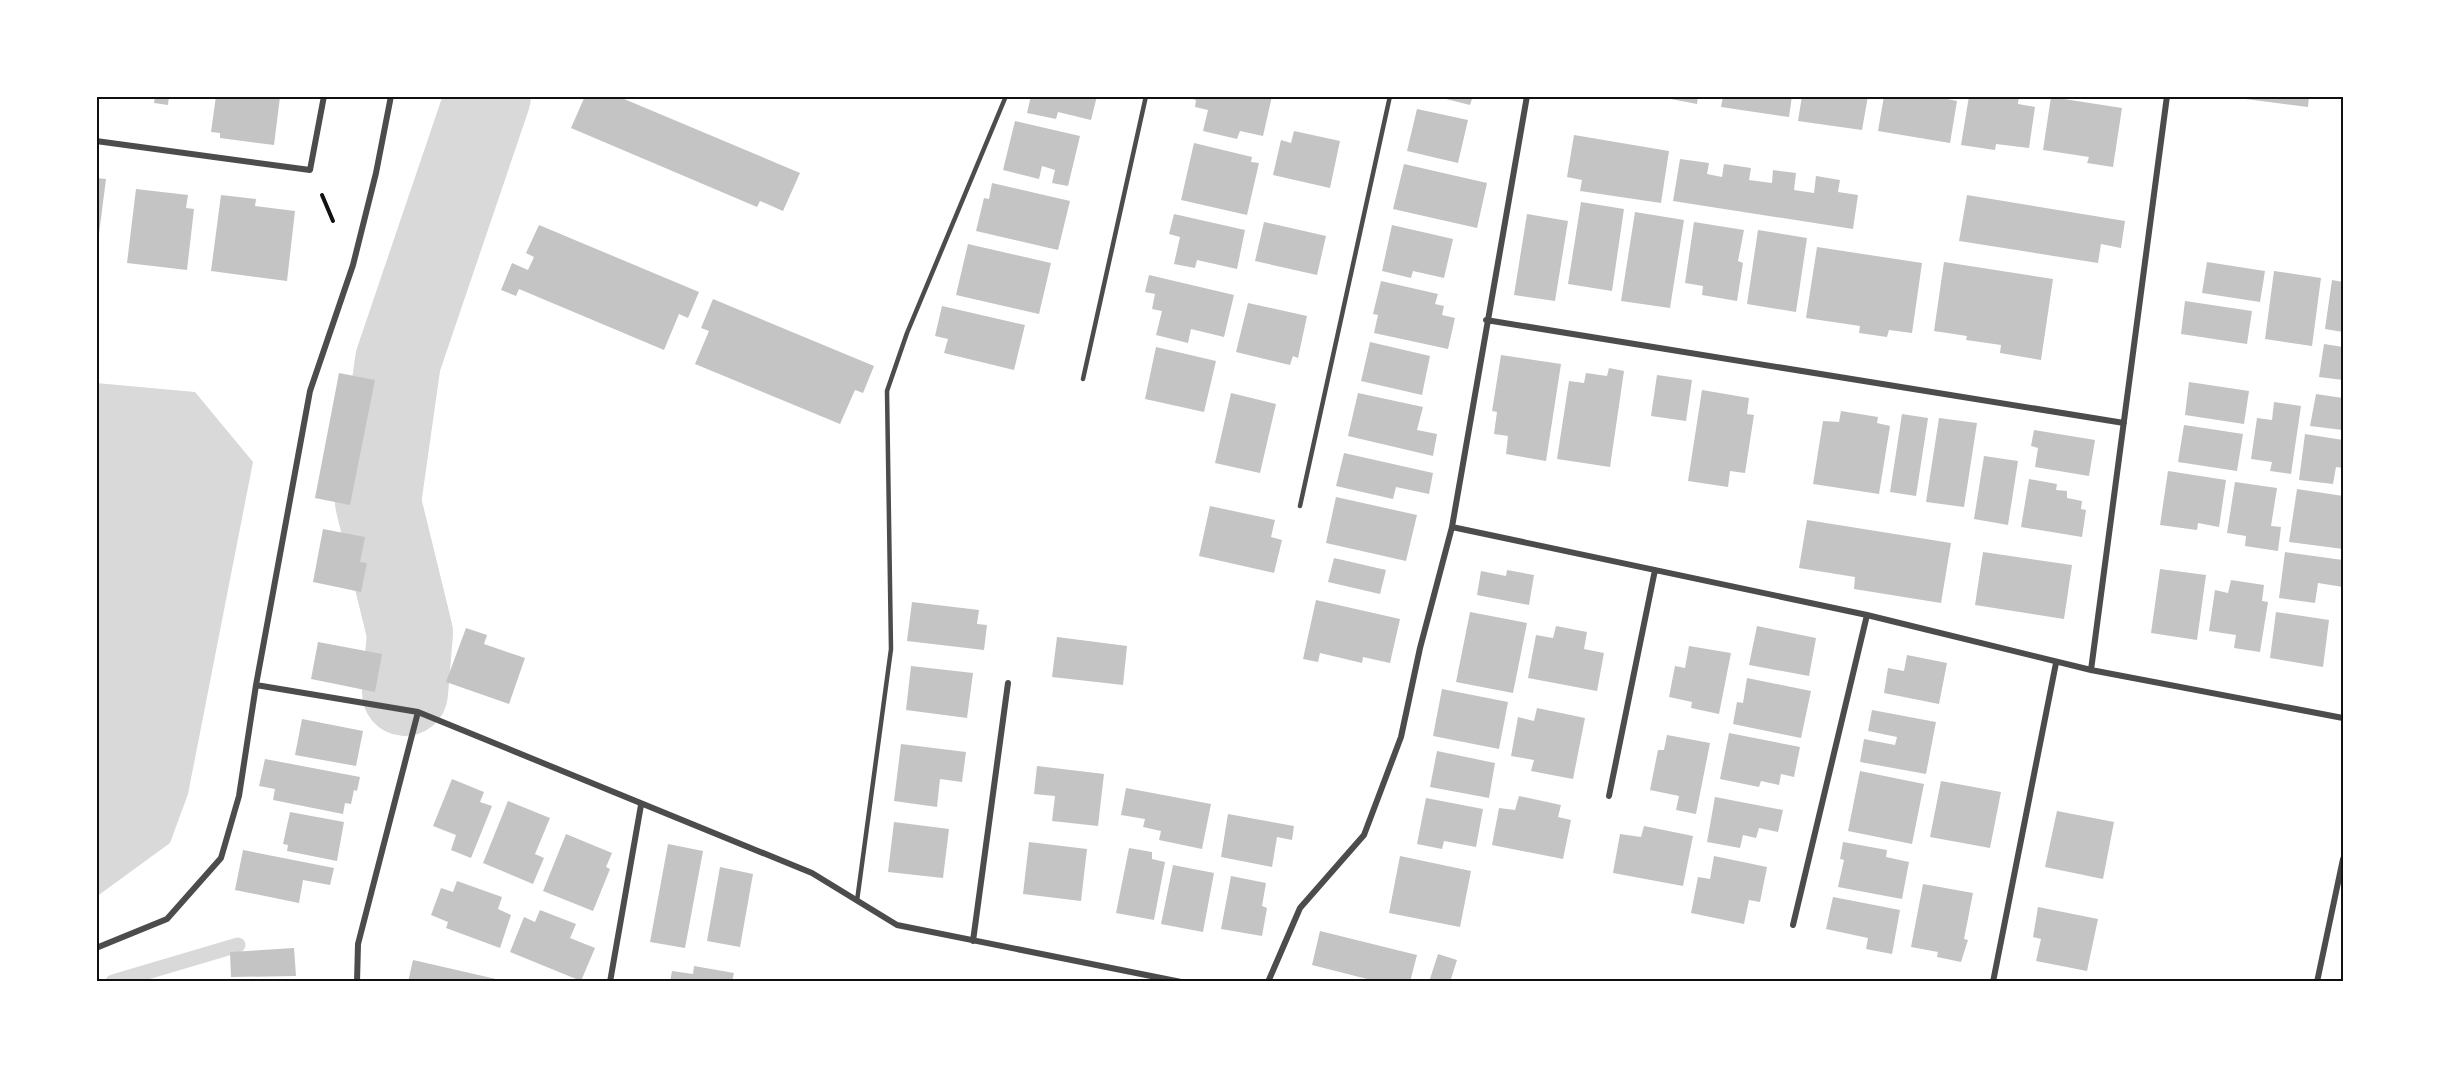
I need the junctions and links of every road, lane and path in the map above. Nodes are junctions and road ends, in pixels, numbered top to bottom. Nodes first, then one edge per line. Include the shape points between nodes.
1 (324, 96) edge
2 (391, 96) edge
3 (1006, 96) edge
4 (1146, 96) edge
5 (1390, 96) edge
6 (1527, 96) edge
7 (2167, 96) edge
8 (96, 141) edge
9 (310, 170) junction
10 (353, 265) junction
11 (1486, 320) junction
12 (1083, 379) dead end
13 (2124, 423) junction
14 (1300, 506) dead end
15 (1452, 527) junction
16 (1656, 570) junction
17 (1867, 615) junction
18 (2056, 663) junction
19 (2091, 670) junction
20 (1008, 683) dead end
21 (256, 685) junction
22 (418, 712) junction
23 (2343, 718) edge
24 (1609, 796) dead end
25 (641, 805) junction
26 (2343, 858) edge
27 (857, 901) junction
28 (1793, 925) dead end
29 (974, 940) junction
30 (96, 948) edge
31 (357, 982) edge
32 (610, 982) edge
33 (1181, 982) edge
34 (1268, 982) edge
35 (1993, 982) edge
36 (2317, 982) edge

1 - 9 street
2 - 10 street
3 - 27 lane via 907,333 887,391 891,649
4 - 12 lane
5 - 14 lane
6 - 11 street
7 - 13 street
8 - 9 street
9 - 10 path
10 - 21 street via 310,391
11 - 13 street
11 - 15 street
13 - 19 street
15 - 16 street
15 - 34 street via 1401,737 1364,835 1300,908
16 - 17 street
16 - 24 street
17 - 18 street
17 - 28 street
18 - 19 street
18 - 35 street
19 - 23 street
20 - 29 street
21 - 22 street
21 - 30 street via 239,796 220,858 167,919
22 - 25 street
22 - 31 street via 358,944
25 - 27 street via 812,873
25 - 32 street
26 - 36 street
27 - 29 street via 897,925
29 - 33 street

